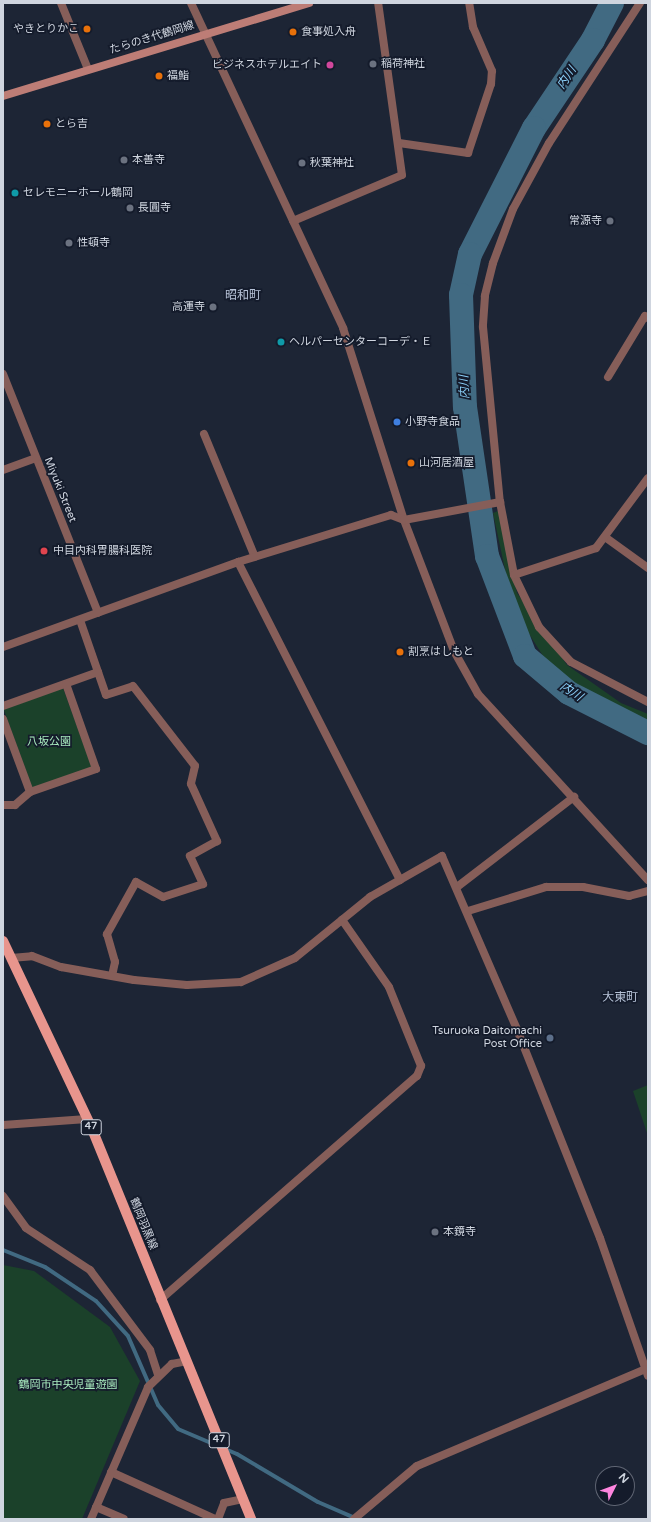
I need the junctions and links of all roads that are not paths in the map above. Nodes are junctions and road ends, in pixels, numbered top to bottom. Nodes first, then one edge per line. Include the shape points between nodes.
1 (61, 3) edge
2 (191, 3) edge
3 (309, 3) edge
4 (378, 3) edge
5 (469, 3) edge
6 (640, 3) edge
7 (206, 32) junction
8 (88, 69) junction
9 (3, 96) edge
10 (399, 143) junction
11 (293, 220) junction
12 (648, 318) edge
13 (3, 374) edge
14 (608, 377) dead end
15 (204, 434) dead end
16 (36, 458) junction
17 (3, 470) edge
18 (648, 478) edge
19 (500, 502) junction
20 (404, 520) junction
21 (605, 537) junction
22 (255, 556) junction
23 (238, 562) junction
24 (648, 568) edge
25 (514, 575) junction
26 (98, 613) junction
27 (80, 620) junction
28 (3, 647) edge
29 (98, 672) junction
30 (66, 684) junction
31 (648, 702) edge
32 (3, 706) edge
33 (3, 719) edge
34 (30, 792) junction
35 (574, 797) junction
36 (3, 805) edge
37 (400, 880) junction
38 (648, 880) edge
39 (457, 888) junction
40 (648, 891) edge
41 (468, 911) junction
42 (342, 920) junction
43 (3, 941) edge
44 (11, 958) junction
45 (112, 976) junction
46 (88, 1119) junction
47 (3, 1126) edge
48 (3, 1196) edge
49 (160, 1300) junction
50 (187, 1361) junction
51 (647, 1368) edge
52 (158, 1375) junction
53 (111, 1472) junction
54 (243, 1499) junction
55 (96, 1507) junction
56 (91, 1519) edge
57 (124, 1519) edge
58 (217, 1519) edge
59 (251, 1519) edge
60 (354, 1519) edge

1 - 8 street
2 - 7 street
3 - 7 main road, たらのき代鶴岡線
4 - 10 street
5 - 10 street via 474,27 492,71 491,84 468,153
6 - 19 street via 549,143 513,209 493,263 485,296 483,328
7 - 8 main road, たらのき代鶴岡線
7 - 11 street
8 - 9 main road, たらのき代鶴岡線
10 - 11 street via 402,175
11 - 20 street via 344,328
12 - 14 street via 645,316
13 - 16 street, Miyuki Street
15 - 22 street
16 - 17 street
16 - 26 street, Miyuki Street
18 - 21 street
19 - 20 street via 460,512
19 - 25 street
20 - 22 street via 391,515
20 - 35 street via 454,651 478,694
21 - 24 street
21 - 25 street via 596,548
22 - 23 street
23 - 26 street
23 - 37 street
25 - 31 street via 539,627 571,662
26 - 27 street
27 - 28 street
27 - 29 street
29 - 30 street
29 - 45 street via 106,695 132,686 195,766 191,784 217,841 190,856 203,884 163,897 136,882 107,934 115,962
30 - 32 street
30 - 34 street via 96,769
33 - 34 street
34 - 36 street via 15,804
35 - 38 street
35 - 39 street
37 - 39 street via 442,856
37 - 42 street via 370,897
39 - 41 street
40 - 41 street via 628,896 583,887 546,887
41 - 51 street via 600,1238
42 - 45 street via 295,958 241,982 187,985
42 - 49 street via 389,987 421,1066 419,1071
43 - 44 main road, 鶴岡羽黒線 / 47
44 - 45 street via 32,956 61,967
44 - 46 main road, 鶴岡羽黒線 / 47
46 - 47 street
46 - 49 main road, 鶴岡羽黒線 / 47
48 - 52 street via 26,1228 90,1270 150,1350
49 - 50 main road, 鶴岡羽黒線 / 47
50 - 52 street via 172,1364
50 - 54 main road, 鶴岡羽黒線 / 47
51 - 60 street via 417,1466
52 - 53 street via 148,1387
53 - 55 street
53 - 58 street
54 - 58 street via 224,1503
54 - 59 main road, 鶴岡羽黒線 / 47
55 - 56 street
55 - 57 street

